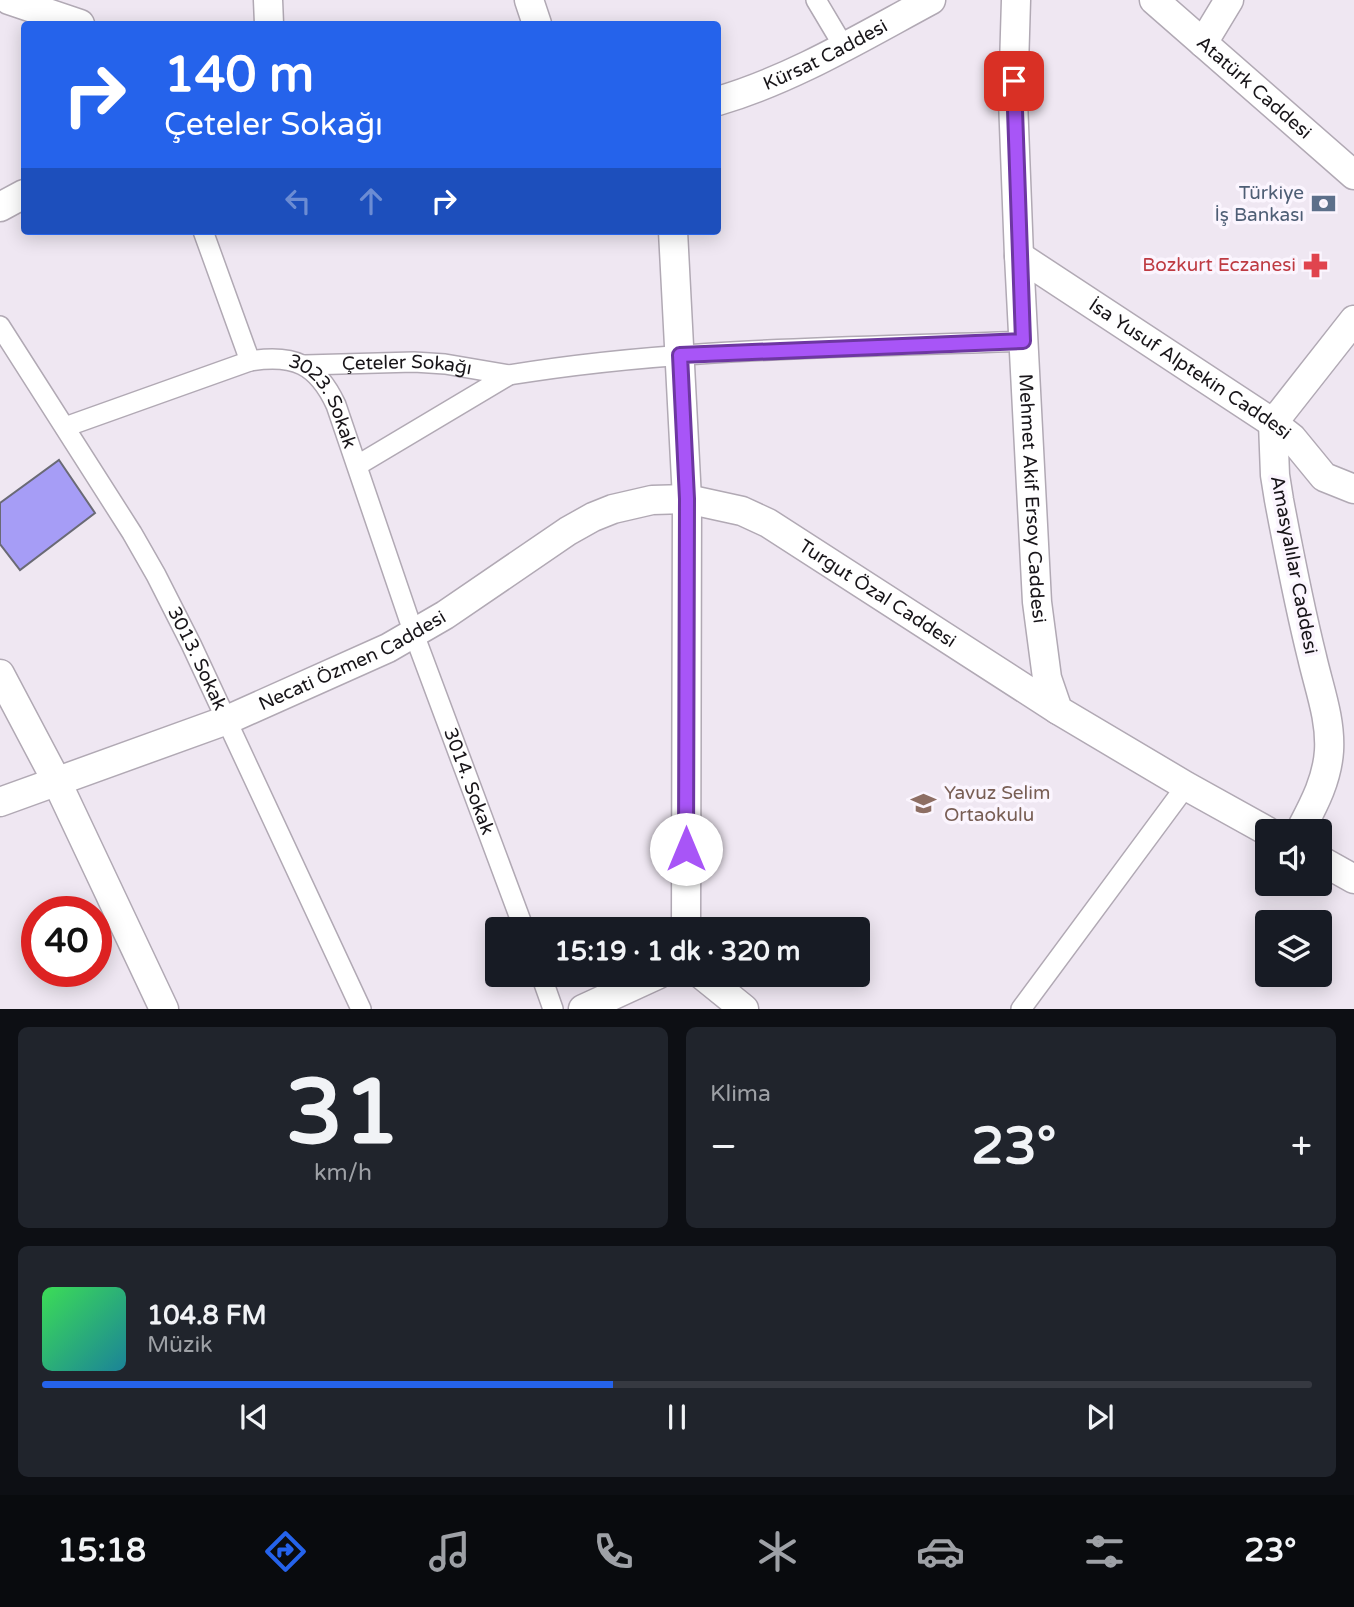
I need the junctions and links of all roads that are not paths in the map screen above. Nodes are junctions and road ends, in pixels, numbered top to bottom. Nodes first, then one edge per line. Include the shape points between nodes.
1 (9, 0) edge
2 (268, 0) edge
3 (529, 0) edge
4 (816, 0) edge
5 (931, 0) edge
6 (1016, 0) edge
7 (1154, 0) edge
8 (1229, 0) edge
9 (71, 21) edge
10 (269, 21) edge
11 (536, 21) edge
12 (1203, 43) junction
13 (844, 47) junction
14 (721, 100) edge
15 (1354, 175) edge
16 (21, 196) edge
17 (0, 208) edge
18 (204, 235) edge
19 (673, 235) edge
20 (1019, 256) junction
21 (1354, 320) edge
22 (0, 326) edge
23 (1023, 341) junction
24 (680, 355) junction
25 (250, 361) junction
26 (305, 365) junction
27 (509, 375) junction
28 (1273, 424) junction
29 (65, 427) junction
30 (358, 465) junction
31 (1354, 489) edge
32 (687, 499) junction
33 (414, 634) junction
34 (0, 674) edge
35 (1058, 710) junction
36 (227, 720) junction
37 (56, 779) junction
38 (1186, 786) junction
39 (0, 802) edge
40 (1306, 819) edge
41 (1255, 824) edge
42 (1332, 867) edge
43 (1354, 879) edge
44 (520, 917) edge
45 (686, 917) edge
46 (545, 987) edge
47 (631, 987) edge
48 (717, 987) edge
49 (164, 1009) edge
50 (361, 1009) edge
51 (553, 1009) edge
52 (583, 1009) edge
53 (744, 1009) edge
54 (1021, 1009) edge

1 - 9 street
2 - 10 street
3 - 11 street
4 - 13 street
5 - 13 street, Kürsat Caddesi
6 - 20 street, Mehmet Akif Ersoy Caddesi via 1013,100
7 - 12 street, Atatürk Caddesi
8 - 12 street
12 - 15 street, Atatürk Caddesi
13 - 14 street, Kürsat Caddesi
16 - 17 street
18 - 25 street
19 - 24 street
20 - 23 street, Mehmet Akif Ersoy Caddesi
20 - 28 street, İsa Yusuf Alptekin Caddesi
21 - 28 street
22 - 29 street, 3013. Sokak
23 - 24 street, Çeteler Sokağı
23 - 35 street, Mehmet Akif Ersoy Caddesi via 1037,602 1047,678
24 - 27 street, Çeteler Sokağı via 597,361
24 - 32 street
25 - 26 street, 3023. Sokak via 276,358
25 - 29 street, 3023. Sokak
26 - 27 street, Çeteler Sokağı via 414,362
26 - 30 street, 3023. Sokak via 328,388
27 - 30 street, Çeteler Sokağı
28 - 31 street, İsa Yusuf Alptekin Caddesi via 1292,438 1324,477
28 - 40 street, Amasyalılar Caddesi via 1275,475 1329,733 1325,773
29 - 36 street, 3013. Sokak via 150,564
30 - 33 street, 3023. Sokak
32 - 33 street, Necati Özmen Caddesi via 631,504 593,517
32 - 35 street, Turgut Özal Caddesi via 742,511 768,523
32 - 45 street
33 - 36 street, Necati Özmen Caddesi
33 - 44 street, 3014. Sokak
34 - 37 street
35 - 38 street
36 - 37 street, Necati Özmen Caddesi
36 - 50 street, 3013. Sokak
37 - 39 street, Necati Özmen Caddesi
37 - 49 street
38 - 41 street
38 - 54 street
42 - 43 street
46 - 51 street
47 - 52 street
48 - 53 street

